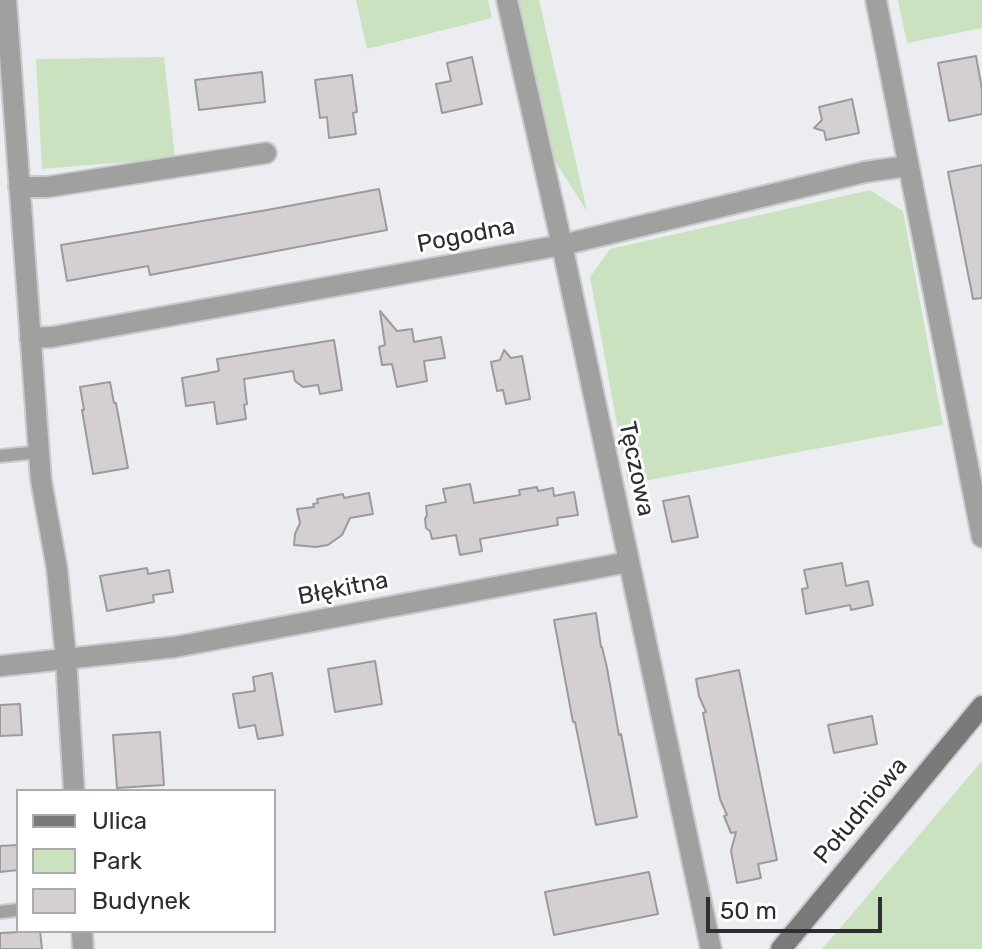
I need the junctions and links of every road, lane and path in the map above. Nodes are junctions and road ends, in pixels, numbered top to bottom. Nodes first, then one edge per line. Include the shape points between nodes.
1 (6, 0) edge
2 (507, 0) edge
3 (876, 0) edge
4 (266, 153) dead end
5 (908, 166) junction
6 (19, 187) junction
7 (562, 245) junction
8 (30, 338) junction
9 (39, 452) junction
10 (0, 456) edge
11 (982, 537) edge
12 (629, 562) junction
13 (66, 659) junction
14 (0, 666) edge
15 (982, 706) edge
16 (74, 789) edge
17 (711, 949) edge
18 (781, 949) edge

1 - 6 street
2 - 7 street, Tęczowa
3 - 5 street
4 - 6 street
5 - 7 street, Pogodna
5 - 11 street
6 - 8 street
7 - 8 street, Pogodna
7 - 12 street, Tęczowa
8 - 9 street
9 - 10 lane
9 - 13 street
12 - 13 street, Błękitna via 175,647
12 - 17 street, Tęczowa
13 - 14 street, Błękitna
13 - 16 street
15 - 18 street, Południowa

